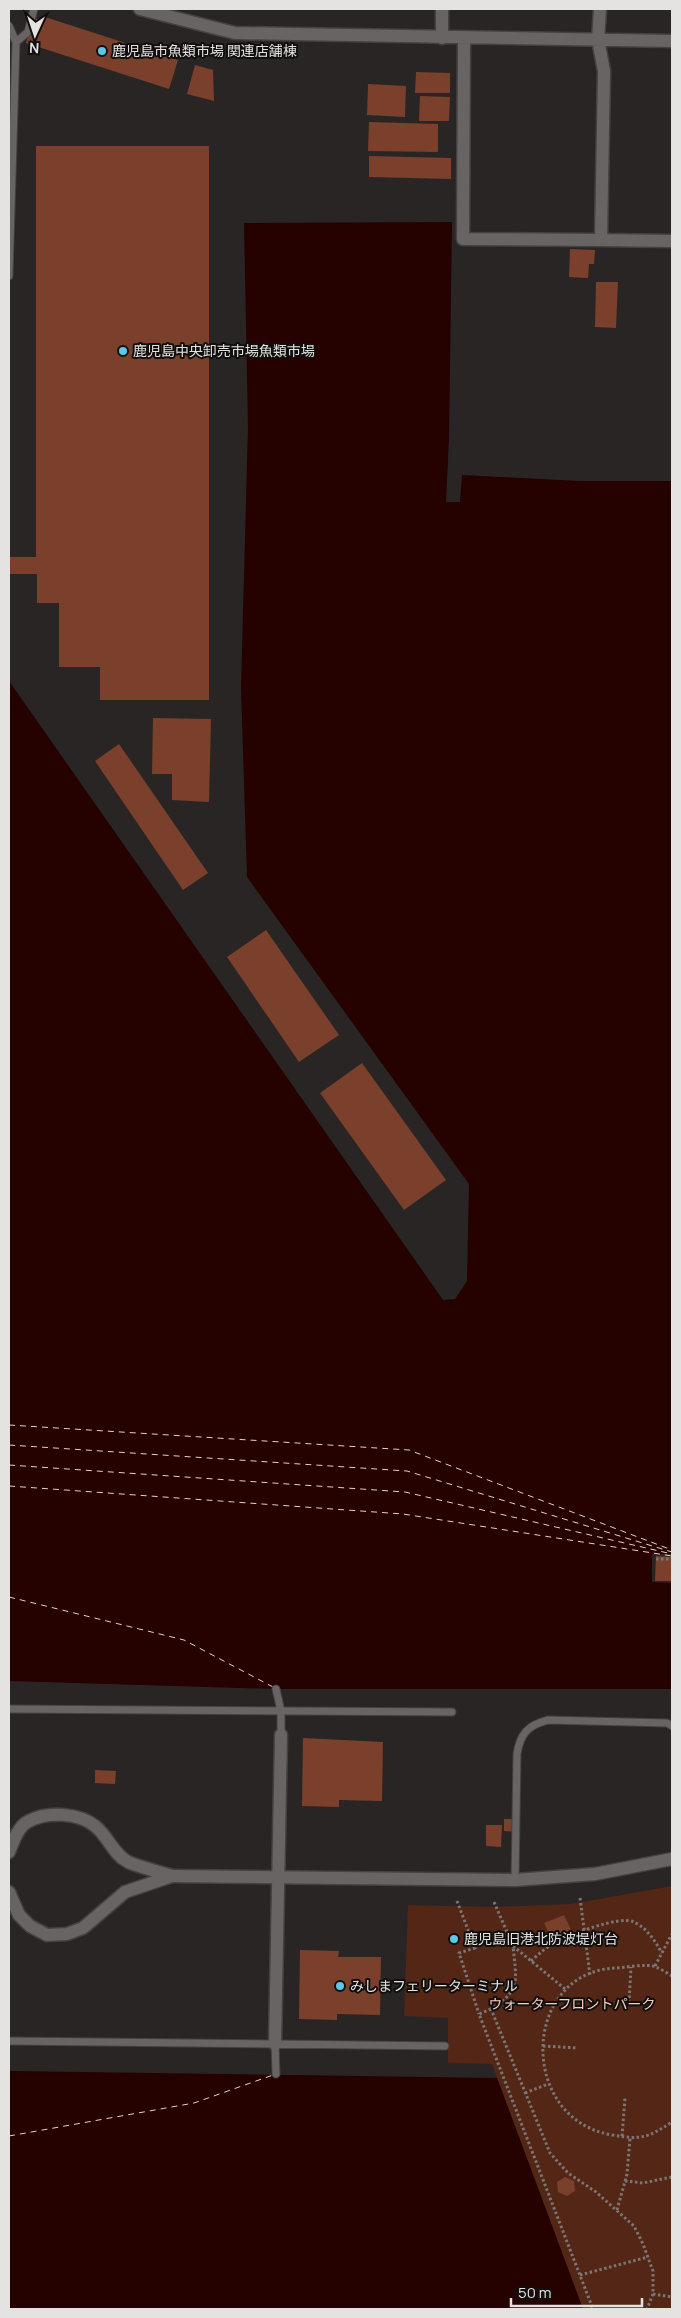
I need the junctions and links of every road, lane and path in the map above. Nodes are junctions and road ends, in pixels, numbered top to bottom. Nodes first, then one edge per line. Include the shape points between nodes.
1 (34, 9) edge
2 (140, 9) edge
3 (442, 9) edge
4 (600, 9) edge
5 (9, 26) edge
6 (442, 38) junction
7 (464, 38) junction
8 (598, 40) junction
9 (672, 41) edge
10 (16, 42) junction
11 (601, 240) junction
12 (672, 241) edge
13 (9, 276) edge
14 (656, 1559) dead end
15 (672, 1559) edge
16 (276, 1689) dead end
17 (9, 1709) edge
18 (281, 1711) junction
19 (452, 1712) dead end
20 (672, 1726) edge
21 (281, 1735) joint
22 (9, 1852) edge
23 (672, 1859) edge
24 (172, 1876) junction
25 (278, 1878) junction
26 (515, 1880) junction
27 (9, 1892) edge
28 (580, 1898) dead end
29 (456, 1901) dead end
30 (494, 1902) dead end
31 (584, 1931) junction
32 (672, 1934) edge
33 (513, 1946) junction
34 (662, 1953) junction
35 (531, 1961) junction
36 (655, 1966) junction
37 (631, 1967) junction
38 (590, 1975) junction
39 (672, 1976) edge
40 (565, 1989) junction
41 (629, 2003) dead end
42 (490, 2009) junction
43 (478, 2014) junction
44 (9, 2041) edge
45 (275, 2044) junction
46 (445, 2046) dead end
47 (543, 2046) junction
48 (578, 2048) dead end
49 (276, 2074) dead end
50 (548, 2084) junction
51 (525, 2093) junction
52 (625, 2098) dead end
53 (672, 2122) edge
54 (622, 2136) junction
55 (630, 2138) junction
56 (672, 2177) edge
57 (625, 2181) junction
58 (617, 2210) junction
59 (648, 2257) junction
60 (580, 2275) junction
61 (653, 2294) junction
62 (672, 2297) edge
63 (593, 2309) edge
64 (647, 2309) edge

1 - 10 lane via 28,32
2 - 6 street via 235,33
3 - 6 street
4 - 8 street
5 - 10 lane
6 - 7 street
7 - 8 street
7 - 11 street via 463,239
8 - 9 street
8 - 11 street via 604,72
10 - 13 lane
11 - 12 street
14 - 15 path
16 - 18 lane
17 - 18 lane
18 - 19 lane
18 - 21 lane
20 - 26 lane via 668,1723 548,1720 535,1723 525,1731 519,1740 517,1754
21 - 25 street
22 - 24 street via 14,1837 28,1821 46,1816 83,1818 95,1826 127,1862
23 - 26 street via 595,1874
24 - 25 street
24 - 27 street via 125,1892 83,1928 67,1934 47,1935 30,1926 19,1915
25 - 26 street
25 - 45 street
28 - 31 path
29 - 43 path via 474,1948 459,1953
30 - 33 path
31 - 34 path via 616,1921 632,1921 648,1931
31 - 35 path via 544,1949
31 - 38 path
32 - 34 path
33 - 35 path
33 - 42 path via 516,1980 510,1995
34 - 36 path
35 - 40 path
36 - 37 path
36 - 39 path
37 - 38 path via 606,1969
37 - 41 path
38 - 40 path
40 - 47 path via 548,2016
42 - 43 path
42 - 51 path
43 - 60 path
44 - 45 lane
45 - 46 lane
45 - 49 lane
47 - 48 path
47 - 50 path
50 - 51 path
50 - 54 path via 559,2105 578,2121 599,2133
51 - 58 path via 550,2153 568,2173
52 - 54 path
53 - 55 path via 648,2137
54 - 55 path
55 - 57 path
56 - 57 path via 643,2183
57 - 58 path
58 - 59 path via 634,2226
59 - 60 path
59 - 61 path via 653,2271
60 - 63 path
61 - 62 path
61 - 64 path

